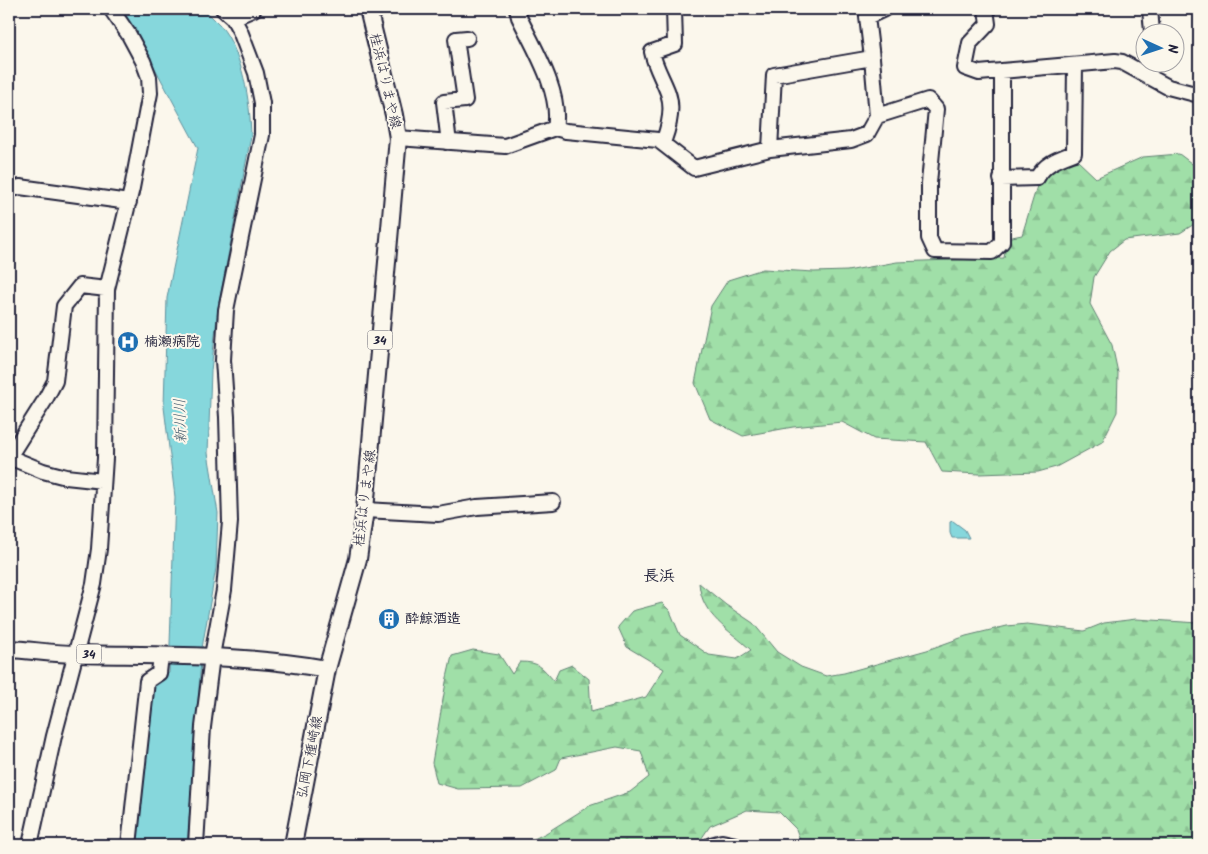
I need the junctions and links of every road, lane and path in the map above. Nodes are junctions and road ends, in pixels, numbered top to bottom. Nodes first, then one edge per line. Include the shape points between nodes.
1 (111, 9) edge
2 (254, 9) edge
3 (368, 9) edge
4 (517, 9) edge
5 (674, 9) edge
6 (884, 9) edge
7 (986, 9) edge
8 (1150, 9) edge
9 (228, 13) edge
10 (1151, 22) edge
11 (467, 38) dead end
12 (872, 58) junction
13 (1075, 64) junction
14 (1002, 72) junction
15 (1150, 72) edge
16 (1148, 77) junction
17 (1199, 95) edge
18 (877, 116) junction
19 (556, 128) junction
20 (398, 138) junction
21 (658, 140) junction
22 (446, 142) junction
23 (770, 149) junction
24 (1002, 178) junction
25 (9, 190) edge
26 (129, 202) junction
27 (107, 289) junction
28 (9, 457) edge
29 (103, 481) junction
30 (553, 502) dead end
31 (366, 510) junction
32 (9, 649) edge
33 (74, 654) junction
34 (165, 655) junction
35 (209, 656) junction
36 (327, 669) junction
37 (30, 845) edge
38 (129, 845) edge
39 (196, 845) edge
40 (293, 845) edge
41 (711, 845) edge
42 (736, 845) edge

1 - 26 street via 129,35 149,77 150,93
2 - 9 street
3 - 20 main road, 桂浜はりまや線 / 34
4 - 19 street via 553,96
5 - 21 street via 674,44 652,52 669,94 670,105 664,140
6 - 12 street via 867,17
7 - 14 street via 988,24 970,43 964,68 979,73
8 - 10 street
9 - 35 street via 240,31 259,86 262,135 226,310 223,360 230,522 224,590
11 - 22 street via 456,39 465,100 444,102
12 - 18 street
12 - 23 street via 774,76
13 - 14 street
13 - 16 street via 1122,62
13 - 24 street via 1074,153 1054,160 1041,170 1037,178
14 - 24 street
15 - 16 street
16 - 17 street via 1168,87
18 - 23 street via 867,134 851,140
18 - 24 street via 928,100 936,108 929,183 929,238 935,251 992,252 1002,242
19 - 21 street
19 - 22 street via 505,146
20 - 22 street
20 - 31 main road, 桂浜はりまや線 / 34
21 - 23 street via 694,168
25 - 26 street via 20,187
26 - 27 street
27 - 28 street via 80,286 64,306 55,381
27 - 29 street
28 - 29 street via 66,477
29 - 33 street via 94,584
30 - 31 street via 438,514
31 - 36 main road, 桂浜はりまや線 / 34 via 358,559
32 - 33 main road, 34
33 - 34 main road, 34
33 - 37 street
34 - 35 main road, 34
34 - 38 street via 159,673 146,681
35 - 36 main road, 34
35 - 39 street
36 - 40 main road, 弘岡下種崎線
41 - 42 street via 722,842

